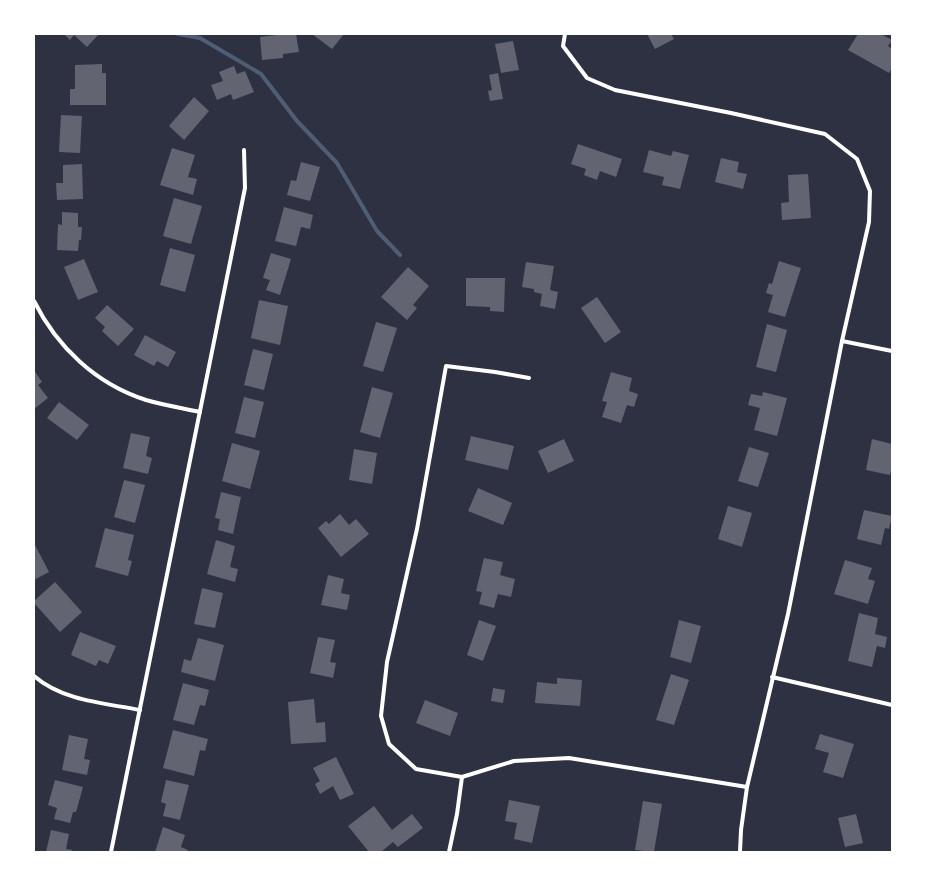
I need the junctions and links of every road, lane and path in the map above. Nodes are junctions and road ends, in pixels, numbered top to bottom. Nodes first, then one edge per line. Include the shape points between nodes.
1 (565, 34) edge
2 (244, 150) dead end
3 (34, 301) edge
4 (842, 341) junction
5 (892, 351) edge
6 (529, 378) dead end
7 (200, 412) junction
8 (34, 676) edge
9 (772, 678) junction
10 (892, 705) edge
11 (140, 710) junction
12 (462, 777) junction
13 (747, 787) junction
14 (111, 852) edge
15 (449, 852) edge
16 (740, 852) edge

1 - 4 street via 563,46 587,78 615,90 825,134 857,159 870,191 869,222
2 - 7 street via 246,188
3 - 7 street via 50,330 77,360 93,372 146,400
4 - 5 street
4 - 9 street via 788,614
6 - 12 street via 446,366 417,529 387,662 381,716 389,744 416,769
7 - 11 street
8 - 11 street via 42,683 72,698
9 - 10 street
9 - 13 street
11 - 14 street
12 - 13 street via 514,761 569,758
12 - 15 street
13 - 16 street

